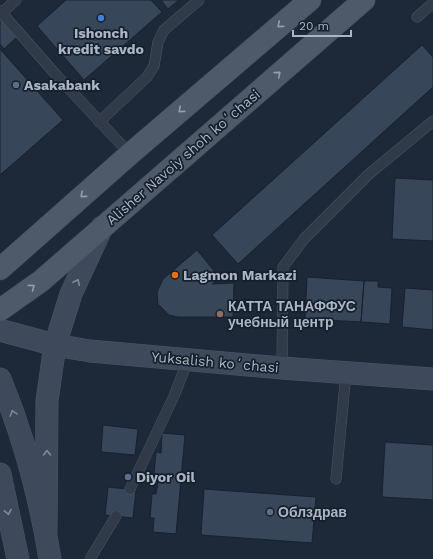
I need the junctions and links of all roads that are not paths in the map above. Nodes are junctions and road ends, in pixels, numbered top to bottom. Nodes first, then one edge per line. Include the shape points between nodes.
1 (16, 0) edge
2 (199, 0) edge
3 (310, 0) edge
4 (364, 0) edge
5 (433, 3) edge
6 (1, 12) edge
7 (416, 17) dead end
8 (433, 121) edge
9 (99, 122) junction
10 (130, 154) junction
11 (102, 227) junction
12 (0, 269) edge
13 (0, 310) edge
14 (0, 330) edge
15 (54, 345) junction
16 (188, 360) junction
17 (282, 368) junction
18 (346, 373) junction
19 (0, 379) edge
20 (433, 379) edge
21 (0, 474) edge
22 (336, 479) dead end
23 (130, 489) dead end
24 (116, 516) dead end
25 (46, 534) junction
26 (18, 559) edge
27 (50, 559) edge
28 (90, 559) edge

1 - 6 lane
2 - 9 lane via 164,30 158,42 154,66 148,77
3 -> 10 main road
11 -> 4 main road, Alisher Navoiy shoh koʻchasi
5 - 7 lane
6 - 9 lane
8 - 17 lane via 369,174 304,239 283,267
9 - 10 lane
10 -> 12 main road
13 -> 11 main road, Alisher Navoiy shoh koʻchasi via 41,281
15 -> 11 main road via 71,294
14 - 15 main road, Yuksalish koʻchasi
15 - 16 main road, Yuksalish koʻchasi
25 -> 15 main road via 47,401
16 - 17 main road, Yuksalish koʻchasi
16 - 23 lane
17 - 18 main road, Yuksalish koʻchasi
18 - 20 main road, Yuksalish koʻchasi
18 - 22 lane
25 -> 19 main road via 31,468
21 -> 26 main road
24 - 28 lane
25 - 27 main road

